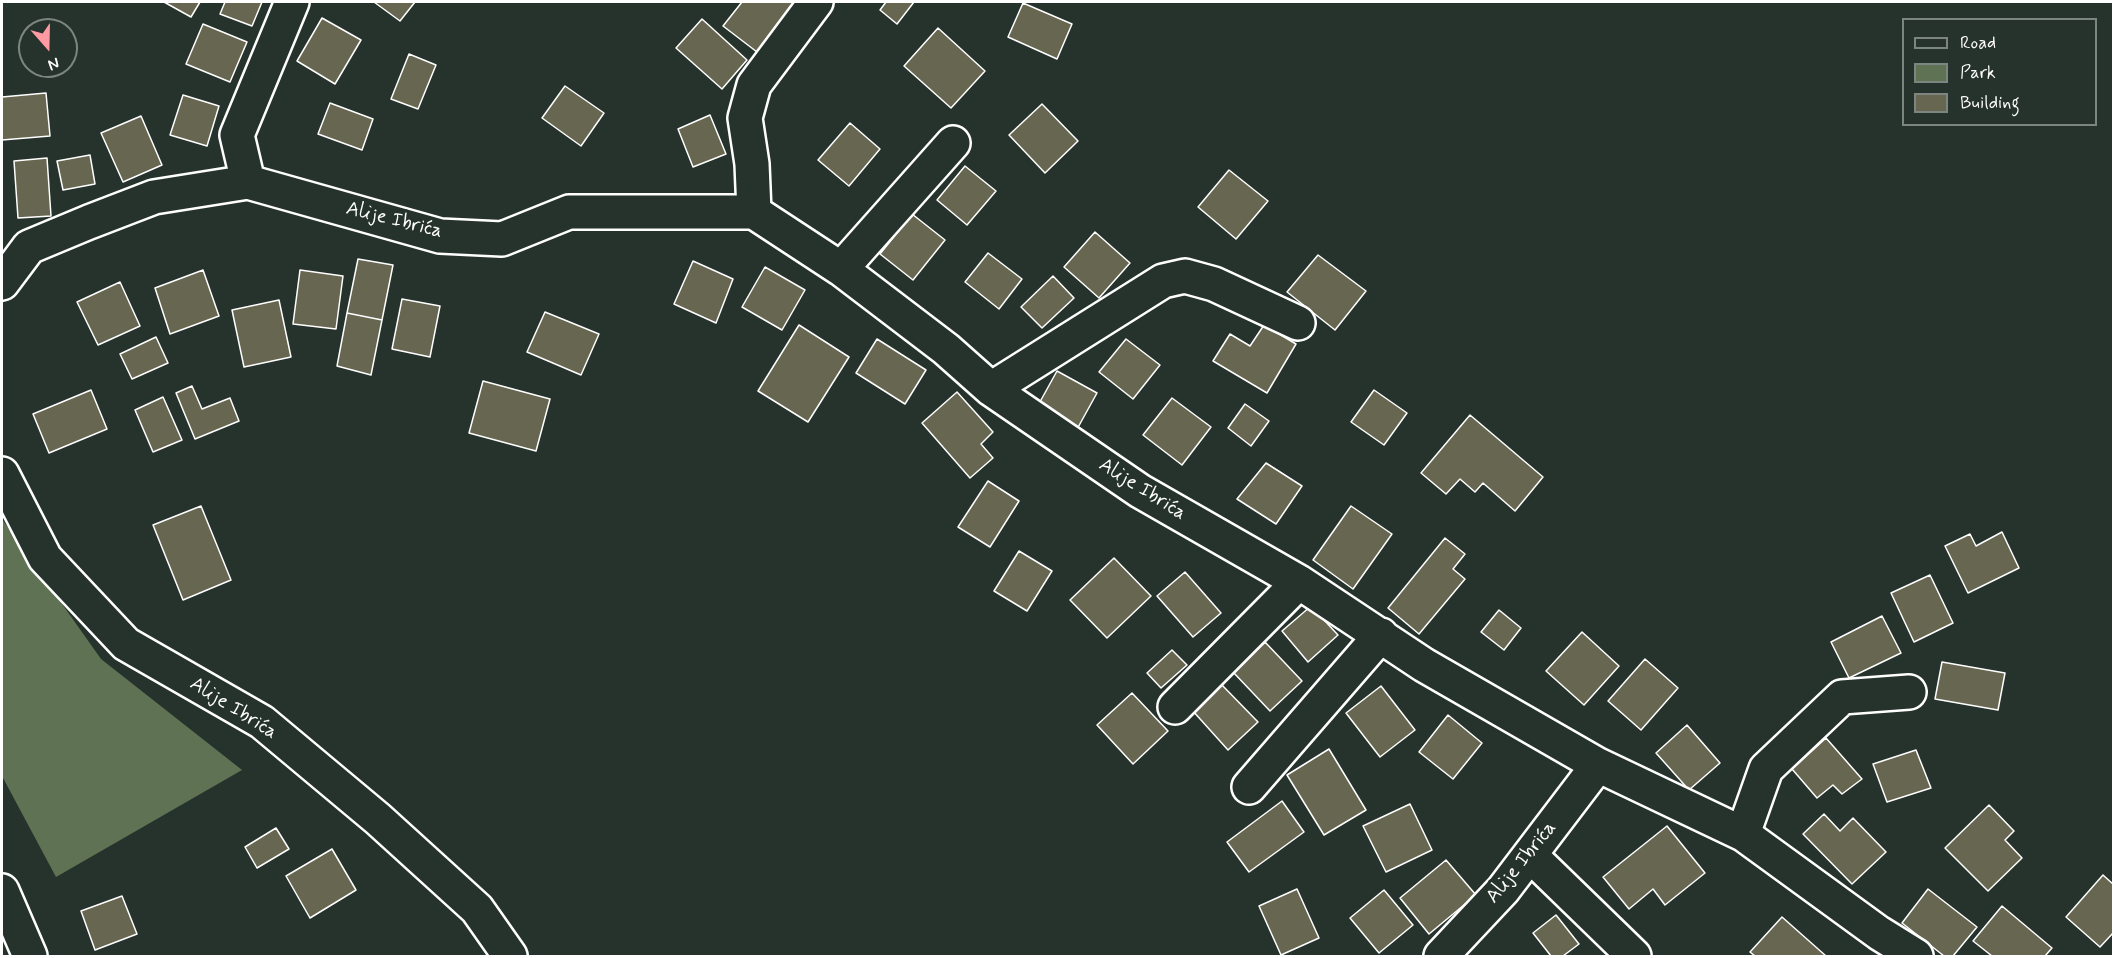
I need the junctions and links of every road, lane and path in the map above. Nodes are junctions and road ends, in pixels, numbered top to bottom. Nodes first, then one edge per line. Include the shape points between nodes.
1 (292, 2) edge
2 (816, 2) edge
3 (953, 143) dead end
4 (248, 182) junction
5 (754, 212) junction
6 (15, 244) edge
7 (841, 269) junction
8 (2, 283) edge
9 (1298, 322) dead end
10 (990, 389) junction
11 (2, 474) edge
12 (1299, 582) junction
13 (1381, 635) junction
14 (1909, 692) dead end
15 (1175, 707) dead end
16 (1598, 765) junction
17 (1249, 787) dead end
18 (1743, 834) junction
19 (1530, 855) junction
20 (4, 902) edge
21 (30, 957) edge
22 (510, 957) edge
23 (1441, 957) edge
24 (1634, 957) edge
25 (1916, 957) edge

1 - 4 street via 237,135
2 - 5 street via 754,85 745,118
3 - 7 street
4 - 5 street, Alije Ibrića via 440,236 502,239 569,212
4 - 6 street, Alije Ibrića via 154,197
5 - 7 street, Alije Ibrića
6 - 8 street, Alije Ibrića
7 - 10 street, Alije Ibrića via 946,349
9 - 10 street via 1214,284 1185,276 1163,281
10 - 12 street, Alije Ibrića via 1140,491
11 - 22 street, Alije Ibrića via 45,558 126,644 262,722 477,909
12 - 13 street, Alije Ibrića
12 - 15 street
13 - 16 street, Alije Ibrića via 1424,665
13 - 17 street
14 - 18 street via 1842,697 1766,769
16 - 18 street, Alije Ibrića
16 - 19 street, Alije Ibrića
18 - 25 street, Alije Ibrića
19 - 23 street, Alije Ibrića
19 - 24 street
20 - 21 street

